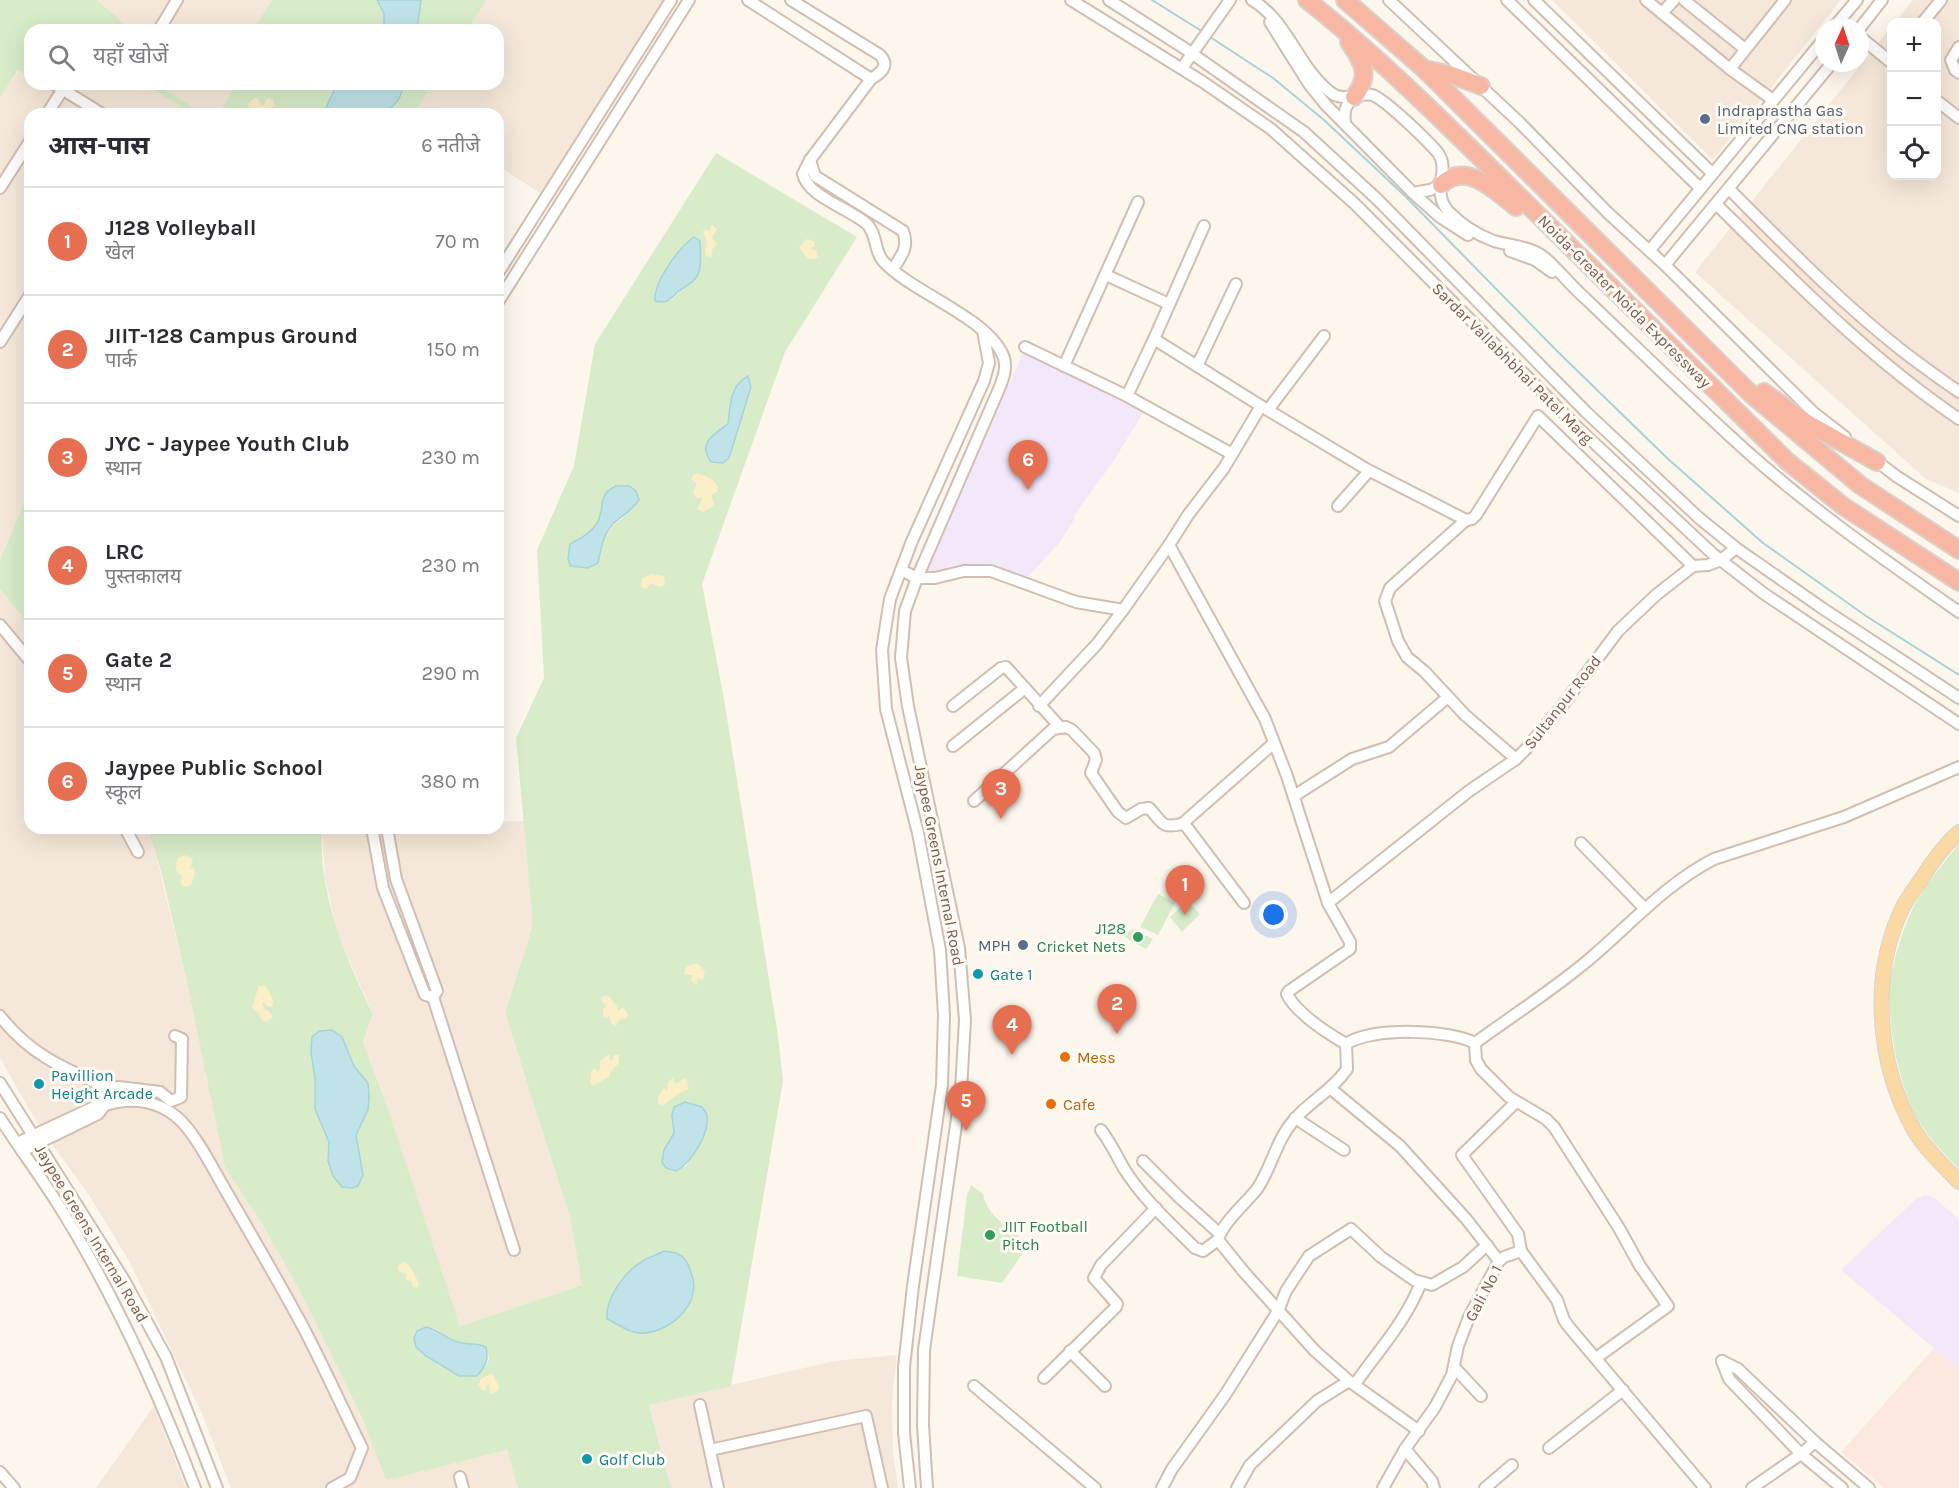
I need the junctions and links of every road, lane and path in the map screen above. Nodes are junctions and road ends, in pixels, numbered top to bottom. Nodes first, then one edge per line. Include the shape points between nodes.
1 (177, 0) edge
2 (670, 0) edge
3 (689, 0) edge
4 (748, 0) edge
5 (791, 0) edge
6 (1071, 0) edge
7 (1108, 0) edge
8 (1230, 0) edge
9 (1252, 0) edge
10 (1306, 0) edge
11 (1346, 0) edge
12 (1389, 0) edge
13 (1507, 0) edge
14 (1534, 0) edge
15 (1674, 0) edge
16 (1684, 0) edge
17 (1785, 0) edge
18 (1857, 0) edge
19 (1882, 0) edge
20 (1941, 0) edge
21 (1648, 1) edge
22 (1698, 4) edge
23 (1265, 7) junction
24 (1662, 14) junction
25 (1845, 18) edge
26 (1868, 18) edge
27 (1926, 18) edge
28 (163, 24) edge
29 (1337, 24) junction
30 (1869, 44) edge
31 (1959, 47) edge
32 (1195, 49) junction
33 (1745, 49) junction
34 (1815, 50) edge
35 (1887, 59) edge
36 (1182, 68) junction
37 (1423, 69) junction
38 (1730, 69) junction
39 (1825, 72) edge
40 (1959, 73) edge
41 (871, 79) junction
42 (1481, 86) junction
43 (58, 90) edge
44 (64, 90) edge
45 (1354, 97) junction
46 (1773, 100) junction
47 (1941, 104) edge
48 (50, 108) edge
49 (92, 108) edge
50 (1959, 118) edge
51 (1345, 124) junction
52 (24, 150) edge
53 (810, 160) junction
54 (1712, 173) junction
55 (1441, 185) junction
56 (0, 188) edge
57 (1700, 188) junction
58 (1729, 189) junction
59 (1413, 194) junction
60 (1138, 202) dead end
61 (1716, 204) junction
62 (1204, 226) dead end
63 (1562, 239) junction
64 (1650, 250) junction
65 (504, 263) edge
66 (1665, 265) junction
67 (893, 268) junction
68 (1106, 275) junction
69 (1236, 284) dead end
70 (1574, 288) junction
71 (504, 293) edge
72 (24, 304) edge
73 (1170, 304) junction
74 (983, 331) junction
75 (1324, 336) dead end
76 (1154, 339) junction
77 (0, 342) edge
78 (1025, 347) dead end
79 (1709, 353) junction
80 (1064, 366) junction
81 (1197, 366) junction
82 (1959, 392) edge
83 (1127, 396) junction
84 (1265, 408) junction
85 (1959, 419) edge
86 (1232, 454) junction
87 (1877, 462) junction
88 (1370, 471) junction
89 (1338, 506) dead end
90 (1959, 516) edge
91 (1466, 520) junction
92 (1169, 545) junction
93 (1736, 548) junction
94 (1959, 550) edge
95 (1721, 560) junction
96 (1693, 566) junction
97 (901, 570) junction
98 (917, 578) junction
99 (1959, 582) edge
100 (1123, 610) junction
101 (1959, 612) edge
102 (0, 625) edge
103 (24, 654) edge
104 (1024, 688) junction
105 (1448, 697) junction
106 (1959, 698) edge
107 (953, 706) dead end
108 (1039, 706) junction
109 (1959, 724) edge
110 (1060, 727) junction
111 (916, 743) junction
112 (1274, 743) junction
113 (953, 746) dead end
114 (896, 747) junction
115 (1516, 759) junction
116 (1959, 767) edge
117 (1294, 796) junction
118 (974, 801) dead end
119 (1182, 824) junction
120 (1959, 832) edge
121 (128, 834) edge
122 (373, 834) edge
123 (388, 834) edge
124 (1581, 843) dead end
125 (138, 852) dead end
126 (1244, 903) dead end
127 (1328, 903) junction
128 (1645, 909) junction
129 (433, 997) junction
130 (0, 1016) edge
131 (176, 1035) dead end
132 (1475, 1043) junction
133 (1346, 1044) junction
134 (0, 1083) edge
135 (107, 1088) junction
136 (1331, 1089) junction
137 (1516, 1102) junction
138 (105, 1105) junction
139 (0, 1118) edge
140 (1295, 1118) junction
141 (1101, 1130) dead end
142 (35, 1140) junction
143 (19, 1147) junction
144 (1344, 1150) dead end
145 (1143, 1161) dead end
146 (1959, 1182) edge
147 (1156, 1208) junction
148 (1219, 1237) junction
149 (1487, 1245) junction
150 (514, 1250) dead end
151 (1521, 1251) junction
152 (1499, 1262) junction
153 (915, 1272) junction
154 (936, 1273) junction
155 (1421, 1282) junction
156 (1278, 1311) junction
157 (1070, 1351) junction
158 (1596, 1358) junction
159 (1454, 1367) junction
160 (1044, 1378) dead end
161 (1352, 1383) junction
162 (974, 1386) dead end
163 (1105, 1386) dead end
164 (1623, 1390) junction
165 (1481, 1396) dead end
166 (700, 1406) dead end
167 (1419, 1431) junction
168 (1815, 1442) junction
169 (1549, 1448) dead end
170 (1405, 1449) junction
171 (710, 1450) junction
172 (1802, 1454) junction
173 (1512, 1465) dead end
174 (0, 1472) edge
175 (460, 1477) dead end
176 (14, 1488) edge
177 (195, 1488) edge
178 (217, 1488) edge
179 (332, 1488) edge
180 (463, 1488) edge
181 (718, 1488) edge
182 (882, 1488) edge
183 (910, 1488) edge
184 (927, 1488) edge
185 (1095, 1488) edge
186 (1162, 1488) edge
187 (1237, 1488) edge
188 (1383, 1488) edge
189 (1434, 1488) edge
190 (1485, 1488) edge
191 (1705, 1488) edge
192 (1752, 1488) edge
193 (1842, 1488) edge
194 (1869, 1488) edge

1 - 28 street
2 - 65 street
3 - 71 street
4 - 41 street
5 - 41 street via 880,55 884,60 882,73
6 - 36 street, Sardar Vallabhbhai Patel Marg
7 - 32 street, Sardar Vallabhbhai Patel Marg
8 - 32 street
9 - 23 street
10 - 29 highway, Noida-Greater Noida Expressway
11 - 37 highway, Noida-Greater Noida Expressway
12 - 42 street
13 - 57 street
14 - 54 street
15 - 24 street
16 - 22 street
17 - 33 street
18 - 25 street
19 - 26 street
20 - 27 street
21 - 24 street
22 - 33 street
23 - 45 street via 1331,93
23 - 51 street via 1273,29 1309,84
24 - 38 street
29 - 45 highway via 1365,74
29 - 63 highway, Noida-Greater Noida Expressway
30 - 35 street
31 - 40 street via 1951,60
32 - 36 street
32 - 93 street, Sardar Vallabhbhai Patel Marg via 1304,132 1377,199 1586,412
33 - 38 street
34 - 46 street
36 - 95 street, Sardar Vallabhbhai Patel Marg via 1271,129 1355,204 1576,426
37 - 42 highway
37 - 79 highway, Noida-Greater Noida Expressway
38 - 46 street
39 - 58 street
41 - 53 street
42 - 64 street
43 - 48 street
44 - 49 street
45 - 51 street via 1344,110
45 - 55 street via 1364,94 1379,98 1437,152 1442,165
46 - 54 street
47 - 50 street
51 - 59 street
52 - 56 street
53 - 67 street, Jaypee Greens Internal Road via 803,174 805,181 867,224 882,260
53 - 67 street via 815,176 903,231 907,242
54 - 57 street
55 - 59 street
55 - 63 highway via 1454,175 1463,174 1486,183
55 - 70 street via 1442,204 1463,225 1494,241 1540,254
57 - 64 street
58 - 61 street
58 - 82 street via 1849,305
59 - 70 street via 1440,218 1474,239 1535,260
60 - 68 street
61 - 66 street
61 - 85 street via 1850,333
62 - 73 street
63 - 99 highway, Noida-Greater Noida Expressway via 1787,460 1843,506
64 - 66 street
66 - 87 street via 1814,413
67 - 74 street, Jaypee Greens Internal Road
68 - 73 street
68 - 80 street
69 - 81 street
70 - 101 street via 1732,439 1808,503
72 - 77 street
73 - 76 street
74 - 97 street, Jaypee Greens Internal Road via 989,363 984,381
74 - 98 street, Jaypee Greens Internal Road via 998,345 1005,360 1004,375
75 - 84 street
76 - 81 street
76 - 83 street
78 - 80 street
79 - 87 highway via 1807,423
79 - 94 highway, Noida-Greater Noida Expressway via 1751,394 1860,485
80 - 83 street
81 - 84 street
83 - 86 street
84 - 86 street
84 - 88 street
86 - 92 street
87 - 90 street
88 - 89 street
88 - 91 street
91 - 96 street via 1476,515 1538,416
91 - 105 street via 1390,588 1385,597 1402,649
92 - 100 street
92 - 112 street via 1265,719
93 - 95 street, Sultanpur Road
93 - 106 street, Sardar Vallabhbhai Patel Marg
95 - 96 street, Sultanpur Road
95 - 109 street, Sardar Vallabhbhai Patel Marg via 1763,593
96 - 115 street, Sultanpur Road via 1618,631 1539,736
97 - 98 street
97 - 114 street, Jaypee Greens Internal Road via 890,599 882,650 886,709
98 - 100 street via 991,571 1076,602
98 - 111 street, Jaypee Greens Internal Road via 905,611 901,658
100 - 108 street
102 - 103 street
104 - 107 street via 1004,667
104 - 108 street
104 - 113 street
105 - 115 street
105 - 117 street via 1389,747 1352,759
108 - 110 street
110 - 118 street via 1048,733
110 - 119 street via 1072,730 1094,753 1093,778 1123,816 1130,817 1149,808 1166,826
111 - 114 street, Jaypee Greens Internal Road
111 - 154 street, Jaypee Greens Internal Road via 959,948 964,1020 961,1090
112 - 117 street
112 - 119 street
114 - 153 street, Jaypee Greens Internal Road via 918,833 940,950 944,1015 942,1085
115 - 127 street, Sultanpur Road via 1469,791
116 - 128 street via 1844,817 1714,859 1695,868
117 - 127 street
119 - 126 street
120 - 146 main road via 1929,867 1904,906 1882,978 1885,1050 1897,1093 1915,1131
121 - 125 street
122 - 129 street via 383,888 425,995
123 - 129 street via 396,879 437,991
124 - 128 street
127 - 133 street via 1350,942 1350,949 1287,994 1320,1028
128 - 132 street via 1586,962
129 - 150 street
130 - 135 street via 23,1041 54,1064
131 - 135 street via 182,1039 178,1100 171,1101 160,1092
132 - 133 street via 1426,1033 1381,1032
132 - 137 street via 1478,1065
133 - 136 street via 1347,1069
134 - 142 street, Jaypee Greens Internal Road
135 - 138 street
135 - 142 street via 94,1107
136 - 140 street
136 - 149 street via 1400,1146
137 - 151 street via 1462,1155 1518,1234
137 - 158 street via 1554,1127 1668,1306
138 - 142 street via 98,1114
138 - 179 street via 128,1101 159,1105 186,1126 208,1161 303,1326 362,1448 350,1478
139 - 143 street, Jaypee Greens Internal Road
140 - 144 street
140 - 148 street via 1258,1187
141 - 147 street via 1123,1167
142 - 143 street
142 - 178 street, Jaypee Greens Internal Road via 124,1280 166,1357
143 - 177 street, Jaypee Greens Internal Road via 57,1203 144,1364
145 - 148 street
147 - 148 street via 1195,1248 1203,1251
147 - 157 street via 1094,1275 1117,1304
148 - 156 street
149 - 152 street
149 - 155 street via 1463,1267 1432,1285
151 - 152 street, Gali No 1
151 - 158 street via 1557,1300 1564,1320
152 - 159 street, Gali No 1 via 1469,1317
153 - 154 street
153 - 183 street, Jaypee Greens Internal Road via 904,1367 904,1433
154 - 184 street, Jaypee Greens Internal Road via 924,1350
155 - 156 street via 1381,1257 1351,1229 1309,1256
155 - 161 street via 1408,1311
156 - 161 street
156 - 186 street
157 - 160 street
157 - 163 street
158 - 164 street
159 - 165 street
159 - 167 street, Gali No 1
161 - 167 street
161 - 187 street via 1317,1401 1250,1465
162 - 185 street
164 - 169 street
164 - 191 street
166 - 171 street
167 - 170 street, Gali No 1
168 - 172 street
168 - 172 street via 1738,1369 1722,1361 1729,1379
168 - 194 street
170 - 188 street, Gali No 1
170 - 189 street
171 - 181 street
171 - 182 street via 866,1416
172 - 192 street
172 - 193 street
173 - 190 street
174 - 176 street
175 - 180 street

